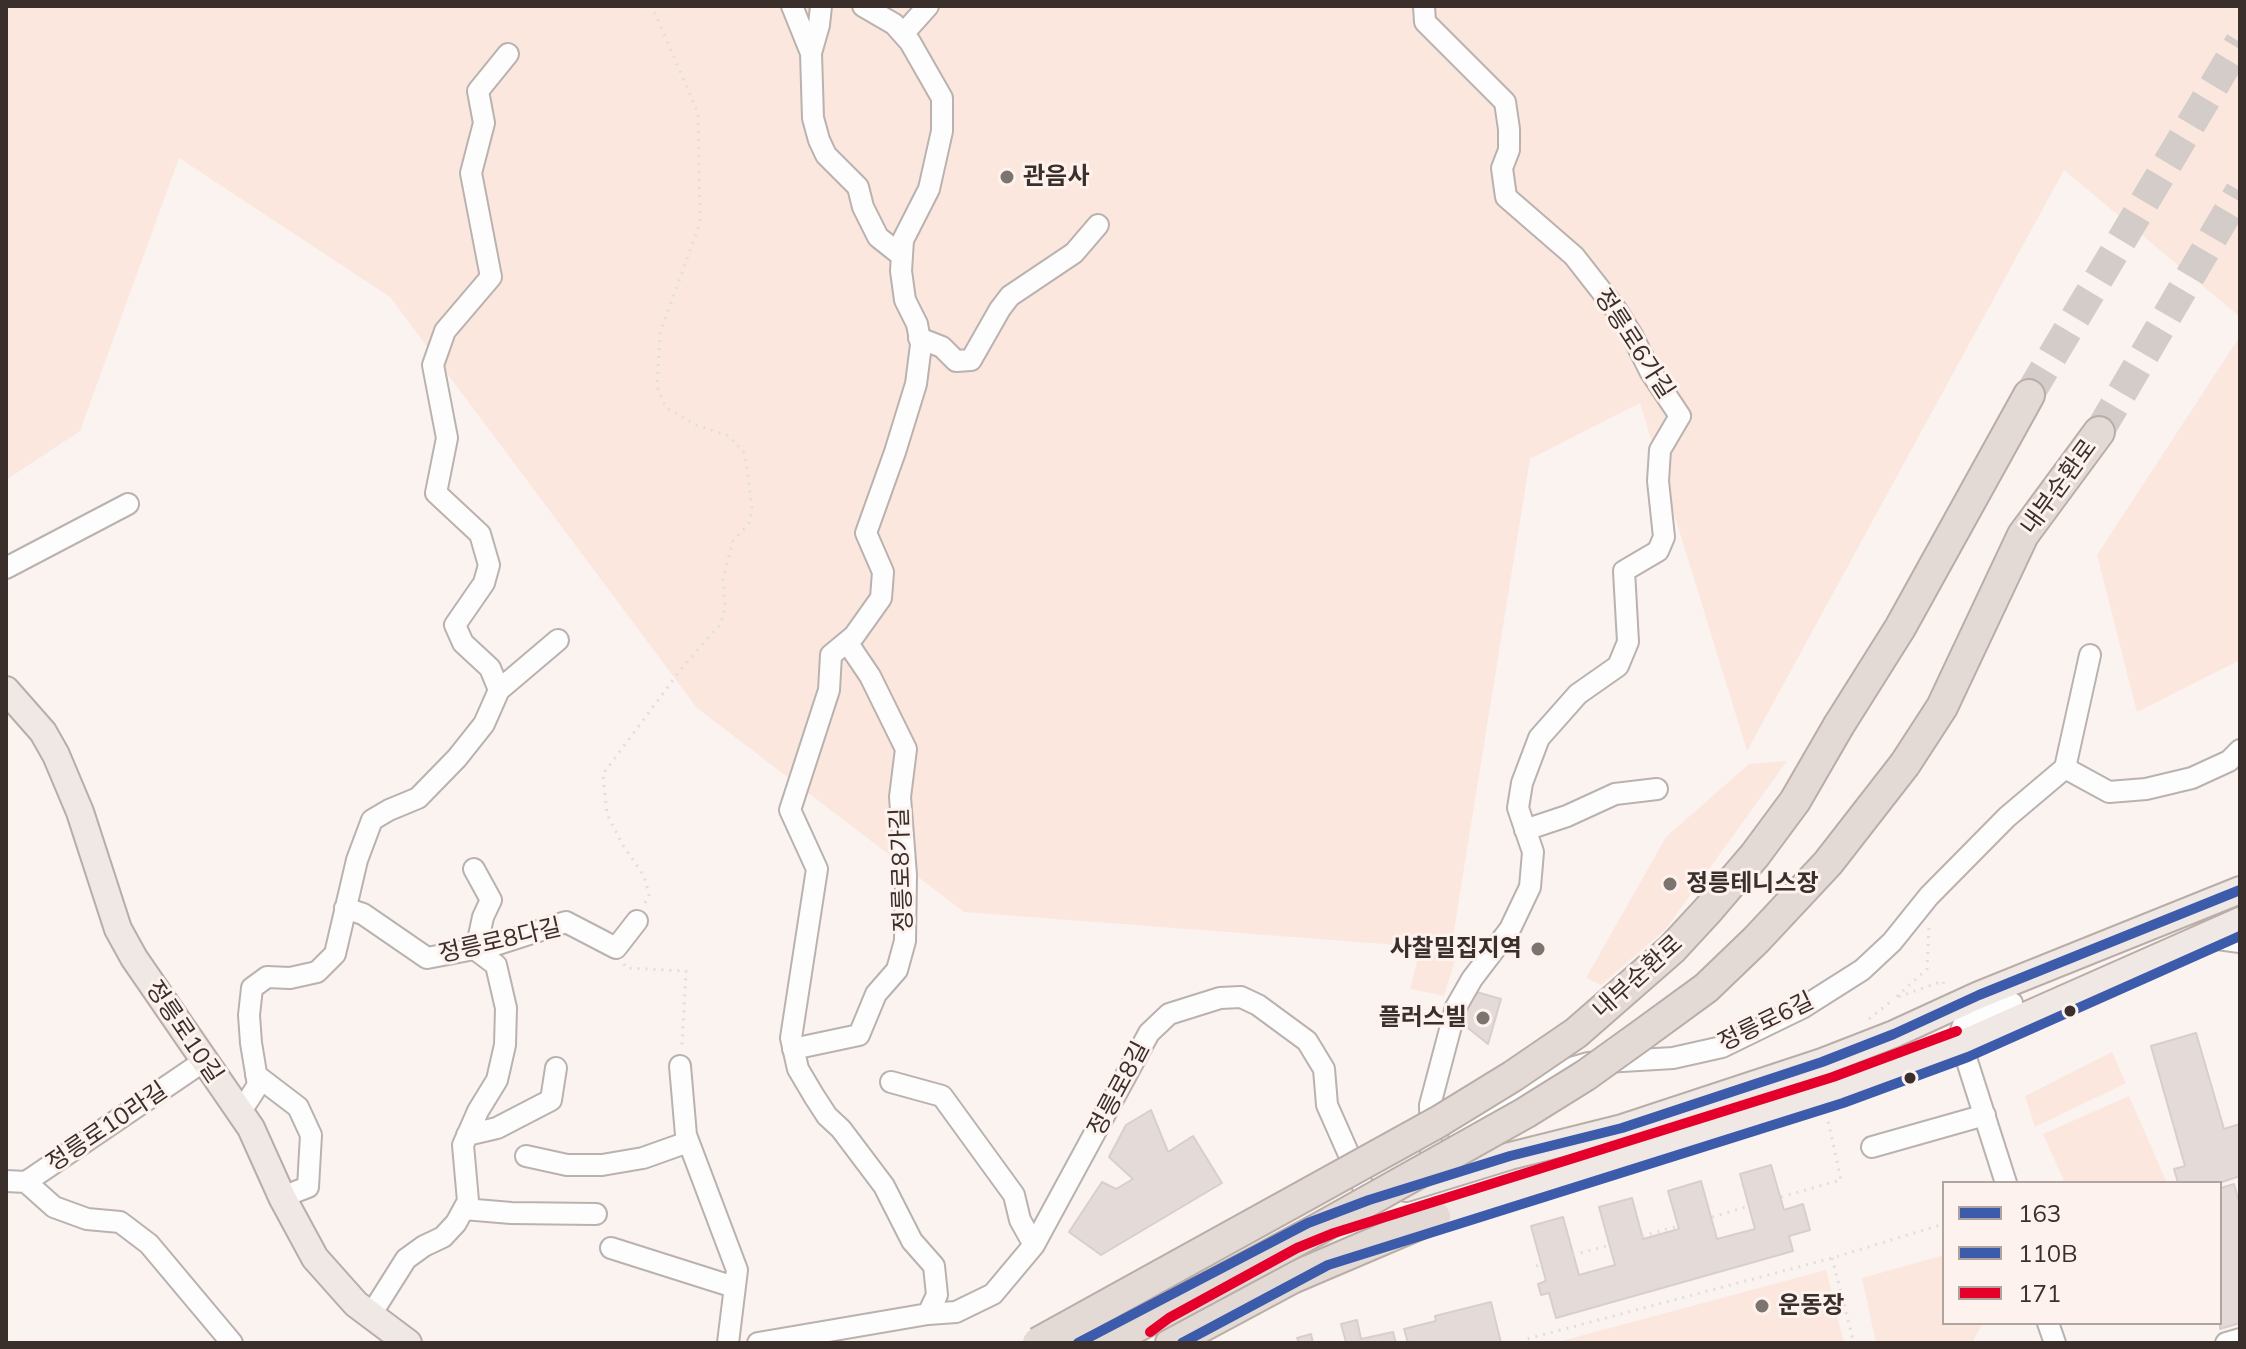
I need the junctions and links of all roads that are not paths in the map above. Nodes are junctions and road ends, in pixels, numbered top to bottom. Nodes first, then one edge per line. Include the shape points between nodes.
1 (792, 6) edge
2 (821, 6) edge
3 (863, 6) edge
4 (928, 6) edge
5 (1424, 6) edge
6 (903, 34) junction
7 (811, 53) junction
8 (508, 54) dead end
9 (1098, 225) dead end
10 (902, 256) junction
11 (919, 338) junction
12 (2029, 395) tunnel mouth
13 (2099, 432) tunnel mouth
14 (128, 504) dead end
15 (6, 568) edge
16 (558, 640) dead end
17 (847, 642) junction
18 (2090, 655) dead end
19 (6, 690) edge
20 (499, 690) junction
21 (2240, 750) edge
22 (2065, 768) junction
23 (1657, 789) dead end
24 (1525, 830) junction
25 (474, 869) dead end
26 (2240, 890) edge
27 (345, 908) junction
28 (637, 921) road end
29 (2146, 927) junction
30 (2239, 927) edge
31 (476, 950) junction
32 (2012, 1013) junction
33 (1962, 1044) junction
34 (793, 1049) junction
35 (204, 1061) junction
36 (680, 1066) road end
37 (556, 1068) dead end
38 (256, 1075) junction
39 (891, 1082) dead end
40 (238, 1110) junction
41 (1985, 1115) junction
42 (467, 1135) junction
43 (688, 1142) junction
44 (1872, 1147) dead end
45 (1431, 1151) junction
46 (526, 1156) dead end
47 (2005, 1181) edge
48 (16, 1182) edge
49 (282, 1197) junction
50 (1369, 1200) junction
51 (464, 1209) junction
52 (596, 1214) dead end
53 (1435, 1217) junction
54 (1034, 1245) junction
55 (611, 1248) dead end
56 (734, 1287) junction
57 (928, 1314) junction
58 (1133, 1314) junction
59 (370, 1316) junction
60 (2240, 1339) edge
61 (1171, 1340) edge
62 (232, 1343) edge
63 (408, 1343) edge
64 (728, 1343) edge
65 (758, 1343) edge
66 (1038, 1343) edge
67 (1071, 1343) edge
68 (1078, 1343) edge
69 (1087, 1343) edge
70 (1106, 1343) edge
71 (2226, 1343) edge

1 - 7 street
2 - 7 street
3 - 6 street
4 - 6 street
5 - 24 street, 정릉로6가길 via 1425,22 1505,102 1506,197 1574,256 1617,311 1680,416 1660,450 1664,537 1658,551 1624,571 1628,642 1618,666 1578,694 1539,738 1518,808
6 - 10 street via 942,98 942,131 929,189 903,240
7 - 10 street via 819,140 826,155 858,187 878,237
8 - 20 street via 478,91 484,123 471,173 491,277 445,331 433,365 447,438 436,493 480,534 489,565 484,583 455,625 463,643 490,668
9 - 11 street via 1074,253 1010,296 971,360 956,361 942,347
10 - 11 street via 905,300
11 - 17 street via 916,384 866,533 883,572 881,598
12 - 66 highway, 내부순환로, bridge via 1900,628 1795,801 1672,949 1576,1033 1438,1122
13 - 70 highway, 내부순환로, bridge via 2023,535 1942,707 1905,764 1828,863 1706,988 1525,1113
14 - 15 street
16 - 20 street
17 - 34 street via 831,655 829,690 790,810 817,869
17 - 34 street, 정릉로8가길 via 906,749 900,797 905,941 897,970 876,994 859,1035
18 - 22 street
19 - 35 main road, 정릉로10길 via 56,755 118,929
20 - 27 street via 484,724 418,798 372,820
21 - 22 street via 2192,778 2146,789 2109,792
22 - 45 street, 정릉로6길 via 2007,817 1862,970 1802,1008 1722,1047 1673,1058 1574,1067
23 - 24 street via 1615,794
24 - 45 street, 정릉로6가길 via 1533,852 1530,887 1510,929 1456,1007 1430,1105
25 - 31 street via 491,900
26 - 29 main road
27 - 31 street, 정릉로8다길 via 363,914 427,958
27 - 38 street via 335,954 317,972 267,977 252,988 249,1015
28 - 31 street, 정릉로8다길 via 616,948 566,922
29 - 32 main road via 2117,960
29 - 50 main road via 1862,1047 1722,1097
30 - 32 main road
31 - 42 street via 496,965 506,1008 505,1045 497,1080
32 - 33 main road
33 - 41 street
33 - 53 main road via 1838,1090
34 - 57 street via 814,1096 876,1176 912,1241 934,1266 937,1295
35 - 40 main road, 정릉로10길
35 - 48 street, 정릉로10라길
36 - 43 street
37 - 42 street via 551,1100 497,1128
38 - 40 street via 258,1085
38 - 49 street via 298,1107 311,1135 308,1187
39 - 54 street via 942,1096 1014,1195
40 - 49 main road, 정릉로10길
41 - 44 street
41 - 47 street
42 - 51 street
43 - 46 street via 602,1165 567,1165
43 - 56 street via 737,1270
45 - 50 street, 정릉로6길
48 - 62 street via 54,1207 87,1219 120,1222 149,1244
49 - 59 main road, 정릉로10길 via 315,1258
50 - 54 street, 정릉로8길 via 1327,1105 1324,1069 1307,1041 1248,1000 1231,996 1169,1014 1149,1033
50 - 58 main road via 1288,1232
51 - 52 street
51 - 59 street via 443,1237 406,1259
53 - 61 highway via 1313,1268
53 - 61 main road via 1304,1260
54 - 57 street, 정릉로8길 via 993,1294 956,1312
55 - 56 street
56 - 64 street
57 - 65 street, 정릉로8길
58 - 67 highway
58 - 68 main road
58 - 69 street
59 - 63 main road, 정릉로10길
60 - 71 street

